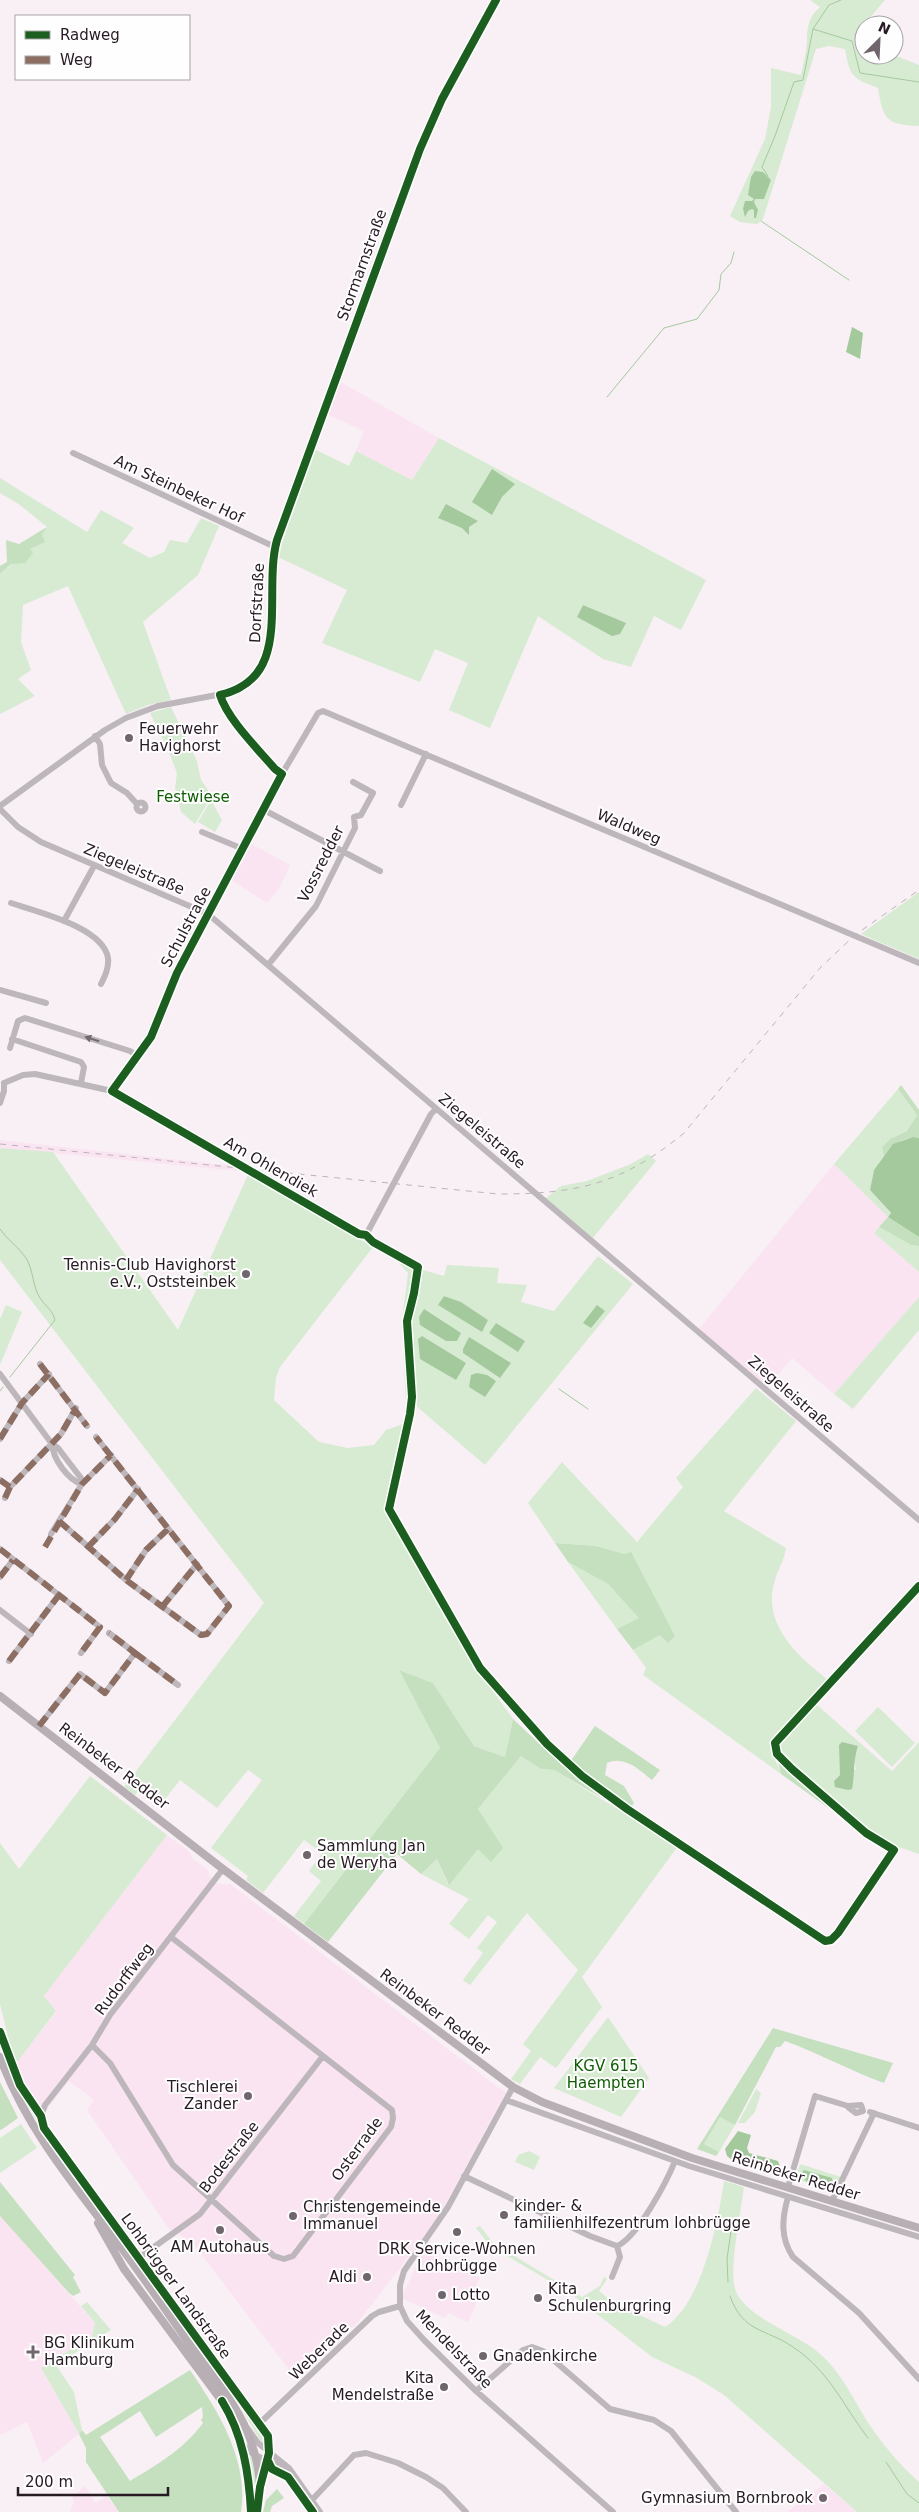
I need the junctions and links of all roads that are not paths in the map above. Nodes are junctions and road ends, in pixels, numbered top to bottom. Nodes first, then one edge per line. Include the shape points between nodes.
1 (496, 0) edge
2 (73, 452) dead end
3 (275, 547) junction
4 (220, 695) junction
5 (329, 713) joint
6 (96, 736) junction
7 (426, 754) junction
8 (282, 774) junction
9 (353, 782) dead end
10 (138, 804) dead end
11 (401, 804) dead end
12 (0, 807) edge
13 (264, 810) junction
14 (202, 832) dead end
15 (243, 850) junction
16 (343, 852) junction
17 (94, 866) junction
18 (380, 871) dead end
19 (11, 903) dead end
20 (208, 914) junction
21 (64, 922) junction
22 (919, 963) edge
23 (268, 965) junction
24 (101, 984) dead end
25 (0, 990) edge
26 (46, 1002) dead end
27 (12, 1039) junction
28 (10, 1048) dead end
29 (138, 1056) junction
30 (2, 1081) edge
31 (81, 1083) junction
32 (112, 1092) junction
33 (0, 1103) edge
34 (436, 1108) junction
35 (366, 1234) junction
36 (415, 1266) dead end
37 (40, 1364) dead end
38 (0, 1374) edge
39 (49, 1374) junction
40 (22, 1403) junction
41 (76, 1408) junction
42 (87, 1426) dead end
43 (96, 1437) dead end
44 (0, 1439) edge
45 (52, 1444) junction
46 (111, 1455) junction
47 (0, 1480) edge
48 (82, 1484) junction
49 (10, 1487) junction
50 (138, 1489) junction
51 (5, 1498) dead end
52 (919, 1520) edge
53 (58, 1522) junction
54 (168, 1528) junction
55 (51, 1534) dead end
56 (88, 1547) junction
57 (0, 1549) edge
58 (13, 1560) junction
59 (197, 1564) junction
60 (0, 1577) edge
61 (126, 1580) junction
62 (59, 1595) junction
63 (162, 1608) junction
64 (0, 1610) edge
65 (109, 1633) dead end
66 (31, 1634) junction
67 (81, 1653) dead end
68 (135, 1653) junction
69 (10, 1661) dead end
70 (178, 1686) dead end
71 (0, 1696) edge
72 (39, 1726) junction
73 (223, 1869) junction
74 (172, 1937) junction
75 (92, 2045) junction
76 (323, 2056) junction
77 (0, 2057) edge
78 (513, 2087) junction
79 (506, 2100) junction
80 (45, 2105) joint
81 (874, 2113) junction
82 (919, 2128) edge
83 (675, 2160) junction
84 (464, 2176) junction
85 (788, 2187) junction
86 (788, 2197) junction
87 (213, 2199) junction
88 (832, 2201) junction
89 (94, 2215) junction
90 (919, 2228) edge
91 (919, 2238) edge
92 (617, 2246) junction
93 (140, 2257) junction
94 (128, 2258) junction
95 (124, 2269) junction
96 (140, 2275) junction
97 (612, 2277) dead end
98 (400, 2306) junction
99 (919, 2379) edge
100 (476, 2391) junction
101 (243, 2422) junction
102 (260, 2423) junction
103 (241, 2442) junction
104 (270, 2453) junction
105 (255, 2455) junction
106 (268, 2461) junction
107 (292, 2472) junction
108 (260, 2487) junction
109 (310, 2497) junction
110 (250, 2512) edge
111 (257, 2512) edge
112 (320, 2512) edge
113 (466, 2512) edge
114 (613, 2512) edge
115 (736, 2512) edge

1 - 3 street, Stormarnstraße via 442,99 420,149
2 - 3 street, Am Steinbeker Hof
3 - 4 street, Dorfstraße via 267,656 246,686
4 - 6 street, Dorfstraße via 150,708
4 - 8 street via 237,723
5 - 7 street, Waldweg
5 - 8 street, Schulstraße via 318,713
6 - 10 street via 102,765 111,783
6 - 12 street, Dorfstraße
7 - 11 street
7 - 22 street, Waldweg
8 - 13 street, Schulstraße
9 - 16 street, Vossredder via 374,793 361,815 354,817 355,828
12 - 17 street, Ziegeleistraße via 18,827 41,842
13 - 15 street, Schulstraße
13 - 16 street
14 - 15 street
15 - 20 street, Schulstraße
16 - 18 street
16 - 23 street, Vossredder via 316,906
17 - 20 street, Ziegeleistraße
17 - 21 street
19 - 21 street
20 - 23 street, Ziegeleistraße
20 - 29 street, Schulstraße via 177,973 151,1037
21 - 24 street via 93,935 102,945 108,958 108,968
23 - 34 street, Ziegeleistraße
25 - 26 street
27 - 28 street
29 -> 27 street via 25,1018 18,1021
27 - 31 street via 81,1062 84,1068
29 - 32 street, Schulstraße
30 - 31 street, Am Ohlendiek via 31,1074
30 - 33 street via 4,1091
31 - 32 street, Am Ohlendiek
32 - 35 street, Am Ohlendiek via 358,1234
34 - 35 street
34 - 52 street, Ziegeleistraße
35 - 36 street, Am Ohlendiek via 373,1242
37 - 39 street
38 - 40 street
39 - 40 street
39 - 41 street
40 - 44 street
40 - 45 street
41 - 42 street
41 - 45 street
43 - 46 street
45 - 48 street via 52,1454 74,1482
45 - 49 street
46 - 48 street
46 - 50 street
47 - 49 street
48 - 53 street
49 - 51 street
50 - 54 street
50 - 56 street via 116,1519
53 - 55 street
53 - 56 street
54 - 59 street
54 - 61 street via 146,1550
56 - 61 street
57 - 58 street
58 - 60 street
58 - 62 street
59 - 63 street
59 - 63 street via 229,1606 207,1634 201,1635
61 - 63 street
62 - 66 street
62 - 67 street via 100,1627
64 - 66 street
65 - 68 street
66 - 69 street
68 - 70 street
68 - 72 street via 105,1693 80,1674
71 - 72 main road, Reinbeker Redder
72 - 73 main road, Reinbeker Redder
73 - 74 street, Rudorffweg
73 - 78 main road, Reinbeker Redder
74 - 75 street, Rudorffweg via 110,2015
74 - 76 street, Osterrade
75 - 80 street, Rudorffweg
75 - 87 street, Osterrade via 110,2063 173,2165
76 - 87 street, Bodestraße
76 - 87 street, Osterrade via 387,2105 392,2110 393,2122 296,2252 284,2259 274,2256
77 - 89 main road via 26,2117
78 - 79 street, Mendelstraße
78 - 85 main road, Reinbeker Redder via 538,2101 692,2158
79 - 83 street, Reinbeker Redder
79 - 84 street, Mendelstraße
80 - 93 street, Lohbrügger Landstraße via 41,2116 44,2128
81 - 82 street
81 - 85 street via 864,2110 859,2114 848,2106 815,2096
81 - 88 street
83 - 86 street, Reinbeker Redder
83 - 92 street via 654,2202 624,2242
84 - 92 street
84 - 98 street, Mendelstraße via 448,2207 404,2272
85 - 88 main road, Reinbeker Redder
86 - 91 street, Reinbeker Redder
86 - 99 street via 783,2220 784,2236 793,2257 858,2314
87 - 93 street, Bodestraße via 200,2214
88 - 90 main road, Reinbeker Redder
89 - 94 main road
89 - 95 main road
92 - 97 street via 620,2257
93 - 102 street, Lohbrügger Landstraße
94 - 95 main road
94 - 96 main road
95 - 96 main road
95 - 103 main road via 222,2401
96 - 101 main road via 231,2400
98 - 100 street, Mendelstraße via 413,2328
98 - 102 street, Weberade via 372,2316
100 - 114 street, Mendelstraße
100 - 115 street via 523,2350 532,2347 544,2351 610,2409 663,2424
101 - 104 street
101 - 105 main road
102 - 104 street, Lohbrügger Landstraße via 268,2436
103 - 105 street
103 - 110 main road via 249,2484
104 - 106 street, Lohbrügger Landstraße
104 - 107 street
105 - 106 street
105 - 108 main road
106 - 107 street
106 - 108 street, Lohbrügger Landstraße
107 - 109 street
108 - 111 main road
109 - 112 street
109 - 113 street via 354,2455 366,2452 426,2477 443,2488

